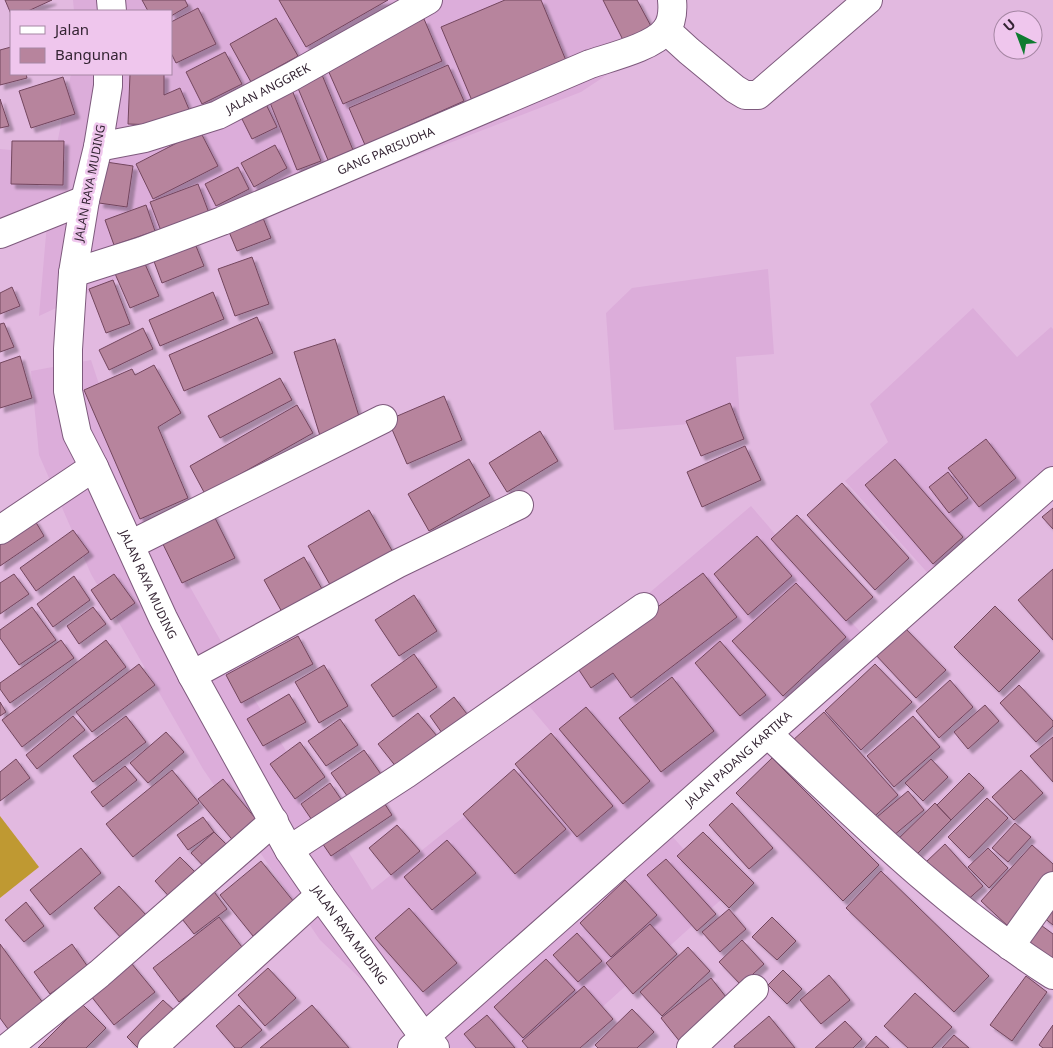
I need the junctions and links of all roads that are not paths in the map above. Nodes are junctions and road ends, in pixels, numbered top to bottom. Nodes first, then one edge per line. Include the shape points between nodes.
1 (428, 0) edge
2 (672, 0) edge
3 (868, 0) edge
4 (666, 30) junction
5 (108, 75) edge
6 (98, 147) junction
7 (85, 200) junction
8 (0, 234) edge
9 (73, 273) junction
10 (384, 419) dead end
11 (94, 467) junction
12 (1053, 481) edge
13 (520, 505) dead end
14 (0, 530) edge
15 (130, 545) junction
16 (644, 606) dead end
17 (192, 675) junction
18 (768, 734) junction
19 (274, 821) junction
20 (289, 850) junction
21 (1053, 886) edge
22 (320, 894) junction
23 (1010, 946) junction
24 (1053, 974) edge
25 (754, 989) dead end
26 (424, 1044) edge
27 (7, 1048) edge
28 (152, 1048) edge
29 (692, 1048) edge

1 - 6 street, JALAN ANGGREK via 218,115 145,138
2 - 4 street via 671,22
3 - 4 street via 758,95 735,89
4 - 9 street, GANG PARISUDHA via 647,44 590,64 222,221 142,252
5 - 6 street, JALAN RAYA MUDING
6 - 7 street, JALAN RAYA MUDING
7 - 8 street
7 - 9 street, JALAN RAYA MUDING
9 - 11 street, JALAN RAYA MUDING via 68,391 77,434
10 - 15 street
11 - 14 street
11 - 15 street, JALAN RAYA MUDING
12 - 18 street, JALAN PADANG KARTIKA
13 - 17 street via 397,564
15 - 17 street, JALAN RAYA MUDING
16 - 20 street via 406,774
17 - 19 street, JALAN RAYA MUDING
18 - 23 street via 891,850
18 - 26 street, JALAN PADANG KARTIKA
19 - 20 street, JALAN RAYA MUDING
19 - 27 street via 99,974
20 - 22 street, JALAN RAYA MUDING
21 - 23 street
22 - 26 street, JALAN RAYA MUDING
22 - 28 street
23 - 24 street
25 - 29 street

